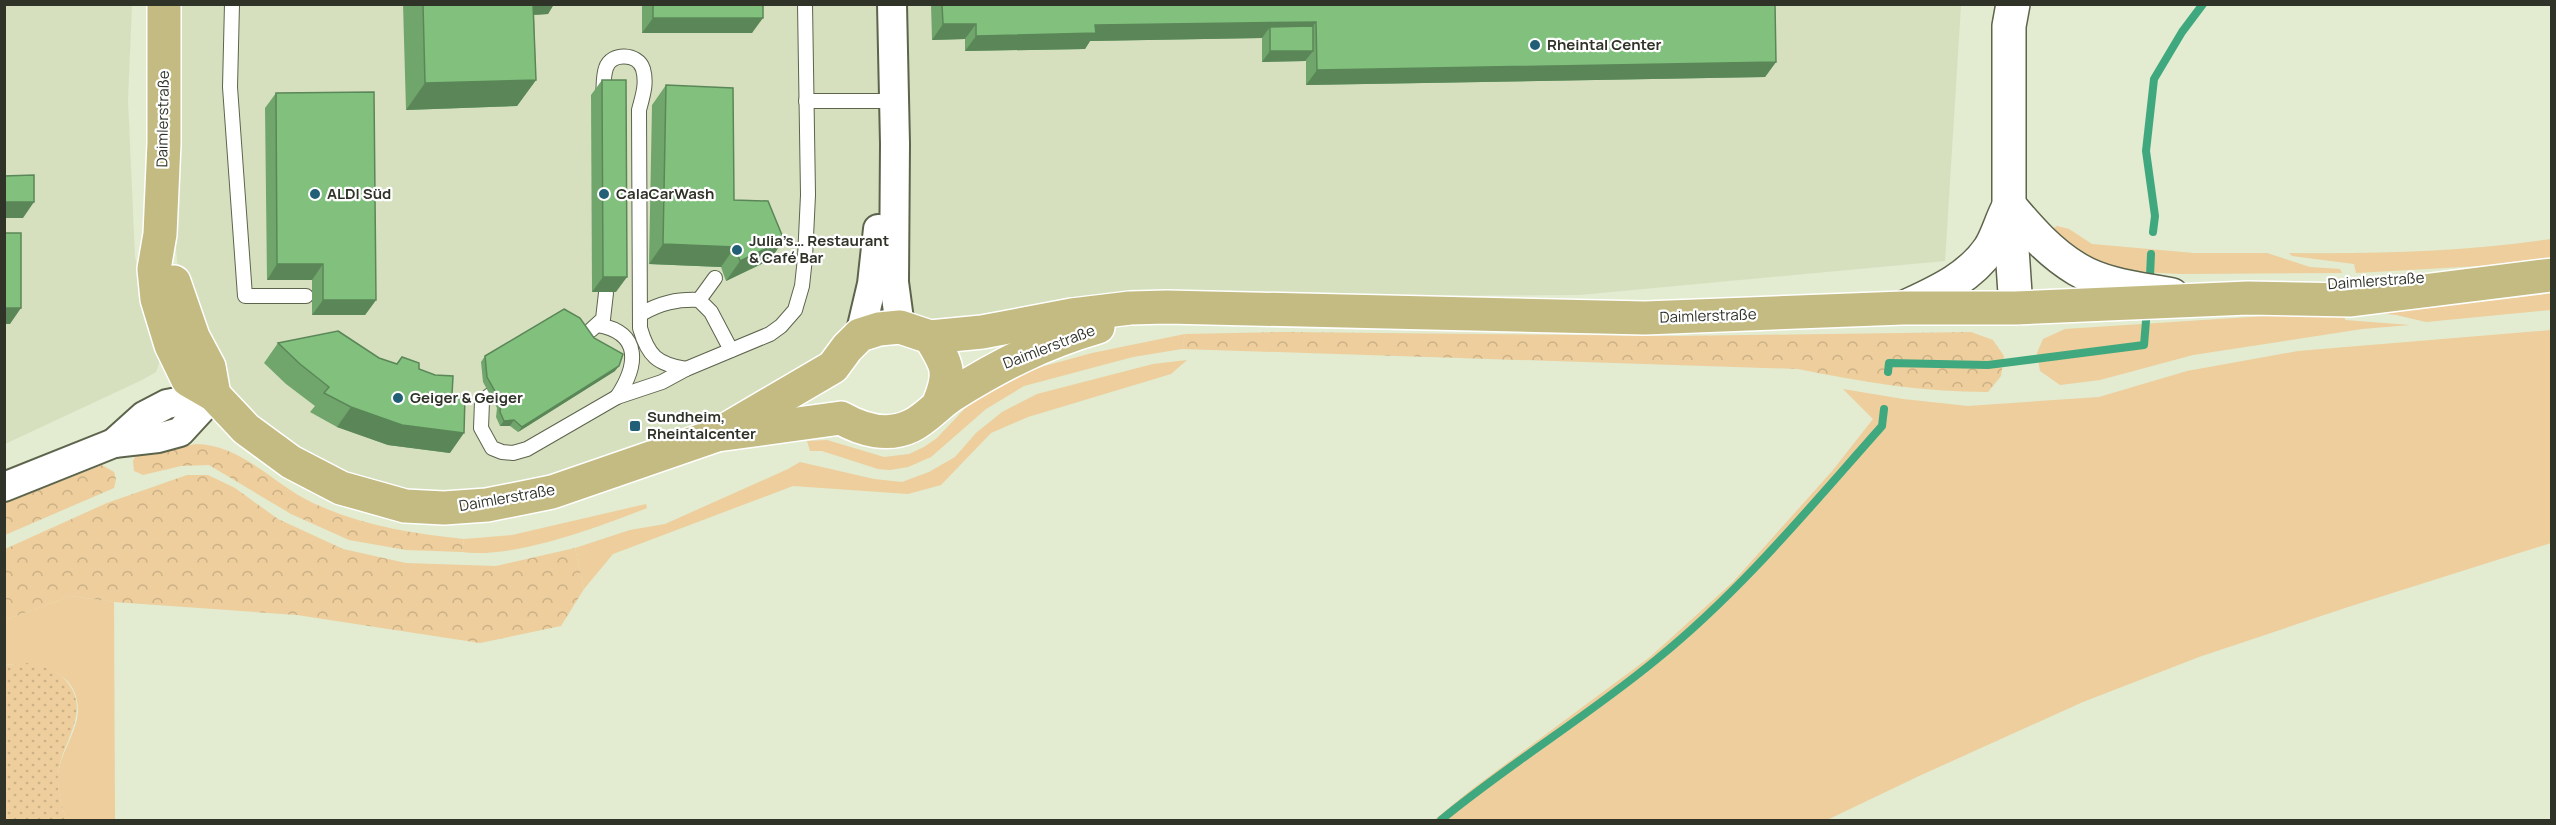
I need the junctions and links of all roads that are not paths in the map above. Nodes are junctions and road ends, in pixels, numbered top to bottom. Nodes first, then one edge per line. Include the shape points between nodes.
1 (164, 4) edge
2 (232, 4) edge
3 (805, 4) edge
4 (892, 4) edge
5 (2013, 4) edge
6 (603, 96) edge
7 (806, 101) junction
8 (894, 101) junction
9 (895, 144) junction
10 (2008, 205) junction
11 (2552, 275) edge
12 (715, 278) dead end
13 (606, 292) edge
14 (306, 296) dead end
15 (699, 300) junction
16 (2206, 301) junction
17 (1167, 307) junction
18 (1903, 308) junction
19 (2016, 308) junction
20 (641, 314) junction
21 (598, 325) junction
22 (915, 332) junction
23 (584, 335) edge
24 (860, 335) junction
25 (730, 350) junction
26 (833, 367) junction
27 (686, 369) junction
28 (214, 395) junction
29 (490, 395) dead end
30 (617, 397) junction
31 (939, 403) junction
32 (841, 417) junction
33 (717, 435) junction
34 (4, 487) edge

1 - 28 main road, Daimlerstraße via 160,234 193,337 209,367
2 - 14 lane via 231,87 245,296
3 - 7 lane
4 - 8 street
5 - 10 street via 2009,26
6 - 20 lane via 609,63 620,57 633,57 642,66 645,86 639,110
7 - 8 lane
7 - 25 lane via 805,258 795,310 770,334
8 - 9 street
9 - 22 street via 894,282
9 - 24 street via 882,198 873,284
10 - 16 street via 2036,237 2078,269 2115,284
10 - 18 street via 1990,248 1971,270 1948,287
10 - 19 street
11 - 16 main road, Daimlerstraße via 2351,300
12 - 15 lane
13 - 21 lane via 606,309
15 - 20 lane via 682,299 657,305
15 - 25 lane via 711,312
16 - 19 main road, Daimlerstraße
17 - 18 main road, Daimlerstraße via 1645,318
17 - 22 main road, Daimlerstraße via 1072,315 982,332
17 - 31 main road, Daimlerstraße via 1069,336 1001,364
18 - 19 main road, Daimlerstraße
20 - 27 lane via 645,345 655,358 668,366
21 - 23 lane
21 - 30 lane via 619,331 629,343 633,361 629,379
22 - 24 main road, Daimlerstraße via 879,329
22 - 31 main road via 945,362 947,382
24 - 26 main road, Daimlerstraße
25 - 27 lane
26 - 32 main road via 831,394
26 - 33 main road, Daimlerstraße
27 - 30 lane via 662,382
28 - 33 main road, Daimlerstraße via 246,429 291,462 341,488 405,506 487,505 552,492
28 - 34 street via 180,432 114,443
29 - 30 lane via 482,402 481,428 492,448 502,452 527,449
31 - 32 main road, Daimlerstraße via 912,426 885,432 855,426
32 - 33 main road, Daimlerstraße

